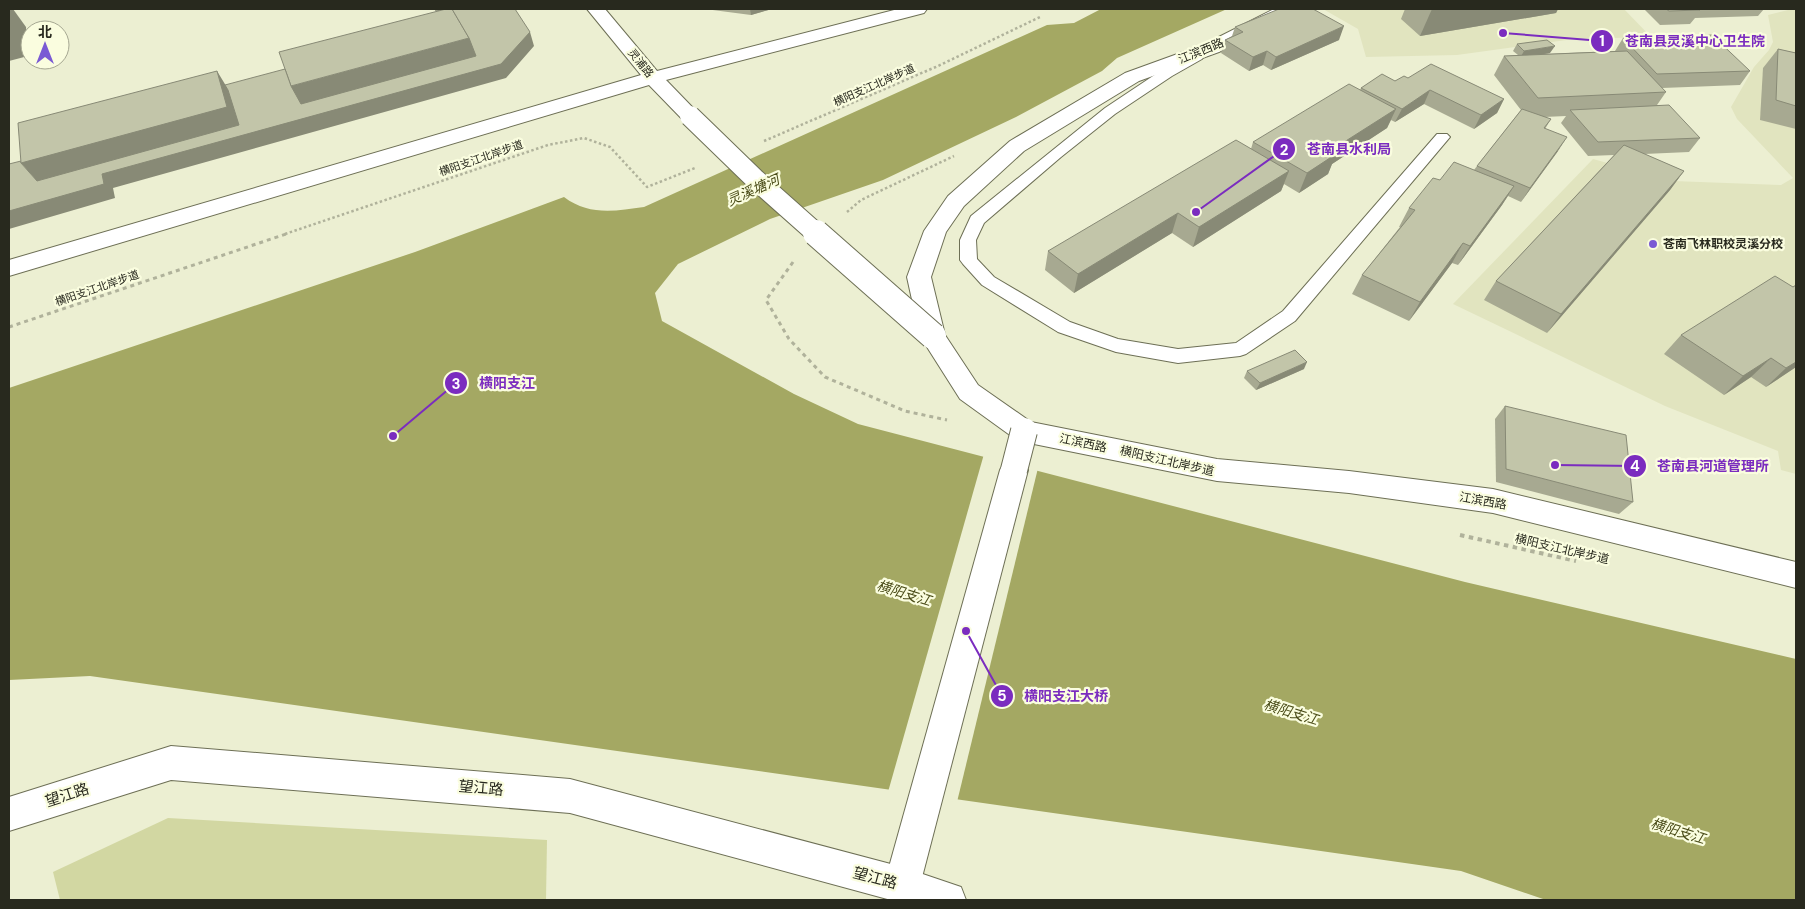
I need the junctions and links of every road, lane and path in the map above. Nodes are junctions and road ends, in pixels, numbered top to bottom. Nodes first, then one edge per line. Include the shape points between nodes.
1 (596, 9) edge
2 (918, 9) edge
3 (1288, 9) edge
4 (1040, 17) dead end
5 (1212, 48) junction
6 (653, 78) junction
7 (1442, 137) dead end
8 (758, 143) dead end
9 (959, 154) dead end
10 (703, 165) dead end
11 (841, 218) dead end
12 (795, 261) dead end
13 (9, 268) edge
14 (9, 327) edge
15 (933, 336) junction
16 (951, 421) dead end
17 (1024, 431) junction
18 (1458, 535) dead end
19 (1584, 563) dead end
20 (1796, 575) edge
21 (9, 814) edge
22 (900, 892) edge
23 (948, 900) edge

1 - 6 street, 灵浦路
2 - 6 street
3 - 5 street, 江滨西路
4 - 8 path, 横阳支江北岸步道 via 938,66
5 - 7 lane via 1165,73 1083,131 977,220 968,240 969,260 988,281 1064,327 1116,345 1178,356 1240,349 1289,316
5 - 15 street, 江滨西路 via 1132,78 1017,146 956,202 935,231 919,277
6 - 13 street
6 - 15 street, 灵浦路, bridge via 755,179
9 - 11 path via 861,200
10 - 14 path, 横阳支江北岸步道 via 647,187 610,147 584,138 548,145
12 - 16 path via 766,300 789,339 825,377 905,411
15 - 17 street, 江滨西路 via 969,392
17 - 20 street, 江滨西路 via 1217,470 1349,482 1493,501
17 - 22 street, bridge
18 - 19 path, 横阳支江北岸步道
21 - 22 street, 望江路 via 171,762 570,796
22 - 23 street, 望江路

